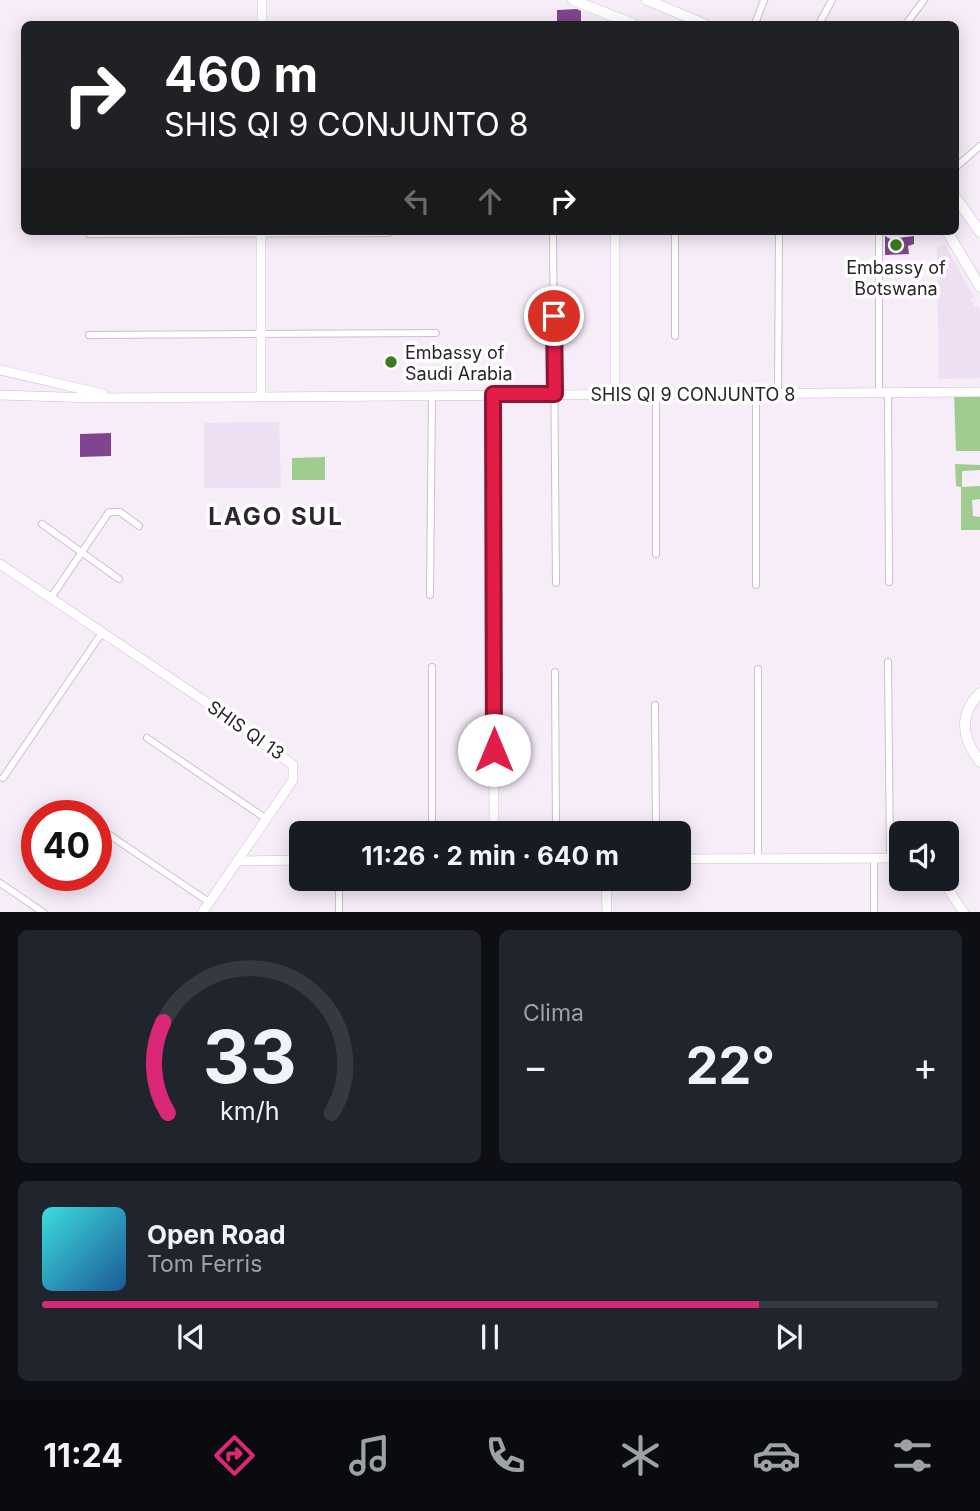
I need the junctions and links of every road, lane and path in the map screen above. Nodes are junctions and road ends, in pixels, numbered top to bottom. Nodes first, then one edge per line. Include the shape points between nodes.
1 (262, 0) edge
2 (573, 0) edge
3 (647, 0) edge
4 (764, 0) edge
5 (832, 0) edge
6 (924, 0) edge
7 (262, 21) edge
8 (616, 21) edge
9 (688, 21) edge
10 (756, 21) edge
11 (820, 21) edge
12 (908, 21) edge
13 (980, 146) edge
14 (959, 164) edge
15 (959, 202) edge
16 (980, 232) edge
17 (261, 235) edge
18 (615, 235) edge
19 (675, 235) edge
20 (779, 235) edge
21 (879, 235) edge
22 (949, 235) edge
23 (553, 237) dead end
24 (980, 287) edge
25 (436, 333) dead end
26 (261, 334) junction
27 (89, 335) dead end
28 (675, 335) dead end
29 (0, 370) edge
30 (36, 379) junction
31 (980, 392) edge
32 (756, 393) junction
33 (778, 393) junction
34 (884, 393) junction
35 (493, 394) junction
36 (555, 394) junction
37 (615, 394) junction
38 (656, 394) junction
39 (0, 395) edge
40 (432, 395) junction
41 (261, 396) junction
42 (111, 397) junction
43 (32, 398) junction
44 (41, 524) dead end
45 (139, 526) dead end
46 (80, 553) junction
47 (656, 554) dead end
48 (0, 564) edge
49 (119, 579) dead end
50 (889, 582) dead end
51 (556, 583) dead end
52 (756, 584) dead end
53 (430, 595) dead end
54 (50, 599) junction
55 (101, 634) junction
56 (888, 662) dead end
57 (432, 667) dead end
58 (758, 669) dead end
59 (555, 672) dead end
60 (980, 693) edge
61 (980, 703) edge
62 (656, 705) dead end
63 (147, 738) dead end
64 (980, 753) edge
65 (980, 762) edge
66 (3, 778) dead end
67 (265, 818) junction
68 (432, 821) edge
69 (494, 821) edge
70 (556, 821) edge
71 (656, 821) edge
72 (890, 821) edge
73 (112, 837) edge
74 (889, 858) edge
75 (691, 859) edge
76 (758, 859) junction
77 (873, 859) junction
78 (289, 860) edge
79 (237, 861) junction
80 (0, 883) edge
81 (338, 891) edge
82 (606, 891) edge
83 (950, 891) edge
84 (209, 902) junction
85 (44, 912) edge
86 (202, 912) edge
87 (339, 912) edge
88 (607, 912) edge
89 (874, 912) edge
90 (964, 912) edge

1 - 7 street
2 - 8 main road
3 - 9 main road
4 - 10 street
5 - 11 street
6 - 12 street
13 - 14 street
15 - 16 main road
17 - 26 street
18 - 37 street
19 - 28 street
20 - 33 street
21 - 34 street
22 - 24 main road
23 - 36 street
25 - 26 street
26 - 27 street
26 - 41 street
29 - 30 street
30 - 42 street
30 - 43 street via 39,388
31 - 34 street, SHIS QI 9 CONJUNTO 8
32 - 33 street, SHIS QI 9 CONJUNTO 8
32 - 38 street, SHIS QI 9 CONJUNTO 8
32 - 52 street
33 - 34 street, SHIS QI 9 CONJUNTO 8
34 - 50 street
35 - 36 street, SHIS QI 9 CONJUNTO 8
35 - 40 street, SHIS QI 9 CONJUNTO 8
35 - 69 street
36 - 37 street, SHIS QI 9 CONJUNTO 8
36 - 51 street
37 - 38 street, SHIS QI 9 CONJUNTO 8
38 - 47 street
39 - 43 street
40 - 41 street, SHIS QI 9 CONJUNTO 8
40 - 53 street
41 - 42 street, SHIS QI 9 CONJUNTO 8
42 - 43 street
44 - 46 street
45 - 46 street via 120,512 109,512
46 - 49 street
46 - 54 street
48 - 54 street, SHIS QI 13
54 - 55 street, SHIS QI 13
55 - 66 street
55 - 67 street, SHIS QI 13 via 293,765 293,780
56 - 72 street
57 - 68 street
58 - 76 street
59 - 70 street
60 - 65 main road via 967,713 964,731
61 - 64 main road via 969,729
62 - 71 street
63 - 67 street
67 - 79 street, SHIS QI 13
73 - 84 street
74 - 77 street
75 - 76 street
76 - 77 street
77 - 89 street
78 - 79 street
79 - 84 street, SHIS QI 13
80 - 85 street
81 - 87 street
82 - 88 street
83 - 90 street
84 - 86 street, SHIS QI 13

